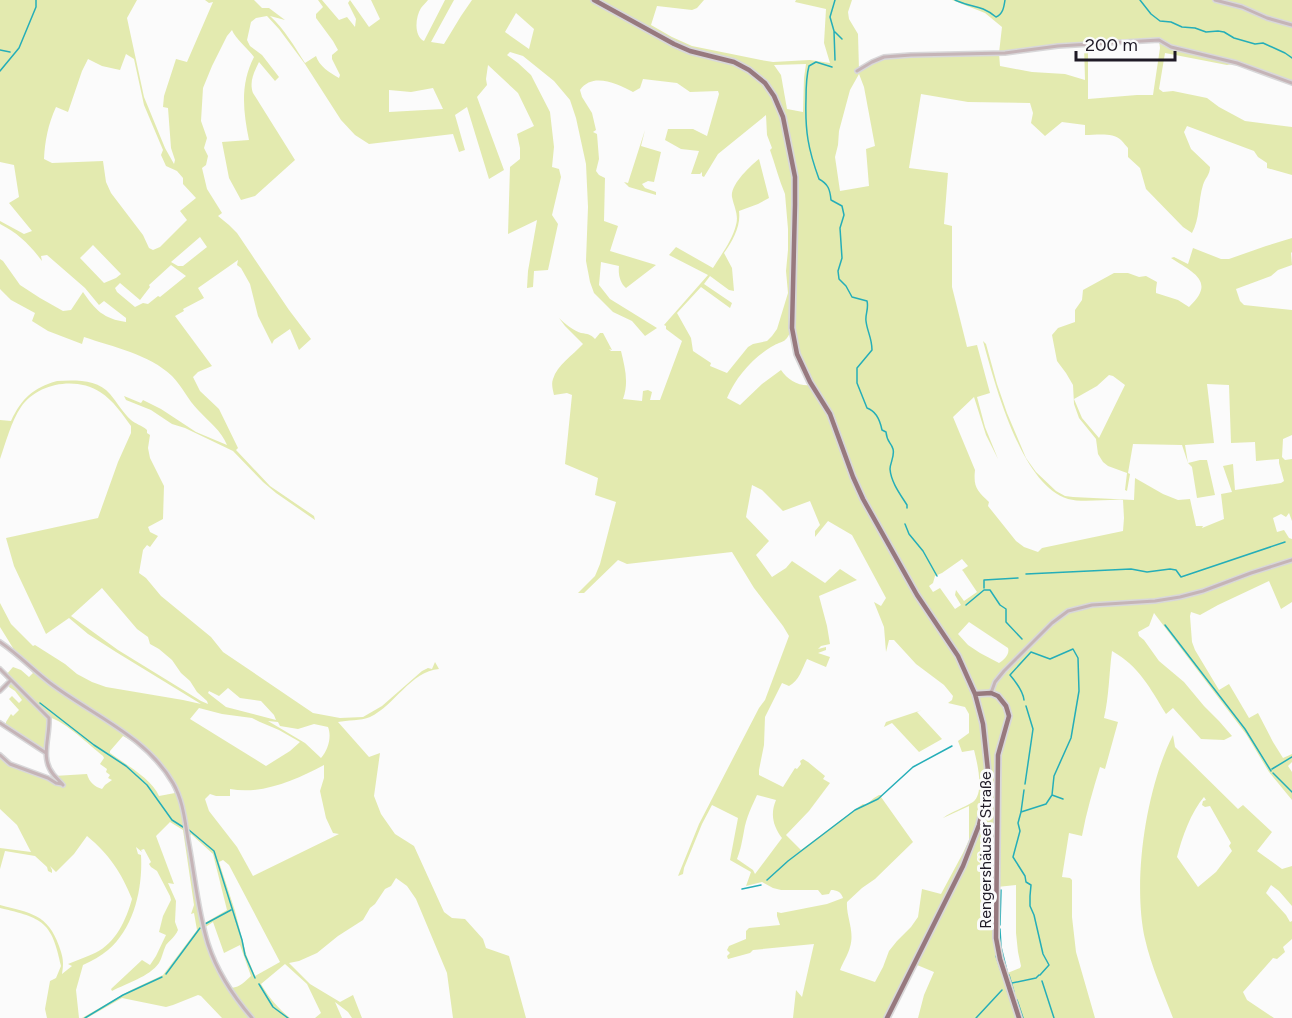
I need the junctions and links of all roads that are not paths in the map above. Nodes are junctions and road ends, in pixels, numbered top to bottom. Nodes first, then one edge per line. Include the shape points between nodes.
1 (594, 0) edge
2 (1215, 0) edge
3 (1292, 25) edge
4 (857, 71) dead end
5 (1292, 83) edge
6 (1292, 560) edge
7 (0, 642) edge
8 (0, 669) edge
9 (11, 680) junction
10 (0, 691) edge
11 (988, 693) junction
12 (975, 694) junction
13 (980, 712) junction
14 (0, 723) edge
15 (46, 753) junction
16 (0, 755) edge
17 (252, 1018) edge
18 (887, 1018) edge
19 (1019, 1018) edge

1 - 12 main road via 682,48 734,62 765,83 774,96 783,117 795,177 792,328 797,354 830,414 863,499 917,595 958,656
2 - 3 street
4 - 5 street via 884,57 1005,53 1159,40
6 - 11 street via 1180,597 1068,611 1004,671
7 - 17 street via 50,683 149,751 174,784 208,945 228,987
8 - 9 street
9 - 10 street
9 - 15 street via 49,718
11 - 12 main road
11 - 13 main road via 980,702
11 - 19 main road, Rengershäuser Straße via 1002,699 1008,712 998,755 996,938
12 - 13 main road
13 - 18 main road via 988,771 980,825
14 - 15 street
15 - 16 street via 49,768 63,784 10,764

